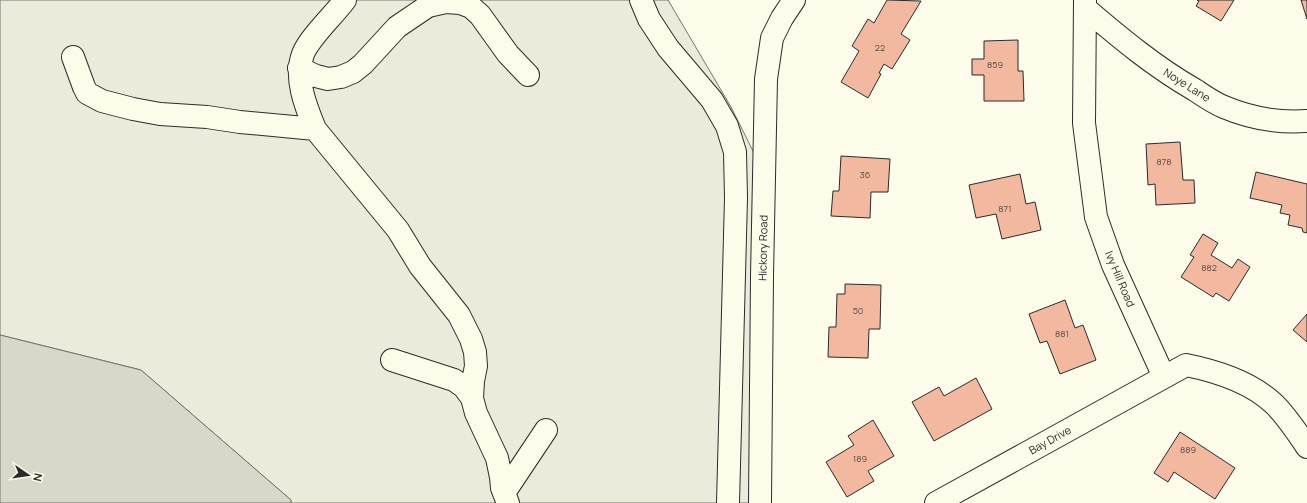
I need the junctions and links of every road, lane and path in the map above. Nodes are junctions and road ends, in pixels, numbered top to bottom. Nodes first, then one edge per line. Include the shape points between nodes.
1 (345, 0) edge
2 (641, 0) edge
3 (794, 0) edge
4 (1085, 4) edge
5 (73, 57) dead end
6 (300, 68) junction
7 (528, 75) dead end
8 (1307, 121) edge
9 (315, 129) junction
10 (392, 360) dead end
11 (1164, 377) junction
12 (472, 398) junction
13 (546, 430) dead end
14 (1307, 447) edge
15 (506, 498) edge
16 (728, 503) edge
17 (760, 503) edge
18 (936, 503) edge

1 - 6 street via 303,53
2 - 16 street via 668,48 712,100 727,126 735,152
3 - 17 street, Hickory Road via 772,38 766,79
4 - 8 street, Noye Lane via 1124,42 1170,75 1223,107 1262,119
4 - 11 street, Ivy Hill Road via 1084,123 1096,217 1113,265
5 - 9 street via 87,93 102,101 160,114
6 - 7 street via 328,79 353,72 397,27 428,6 446,2 460,3 480,15 508,54
6 - 9 street via 302,90
9 - 12 street via 398,230 420,266 458,315 475,352
10 - 12 street via 454,380 464,387
11 - 14 street via 1186,365 1215,371 1249,386 1273,403
11 - 18 street, Bay Drive
12 - 15 street via 476,413 497,458
13 - 15 street

